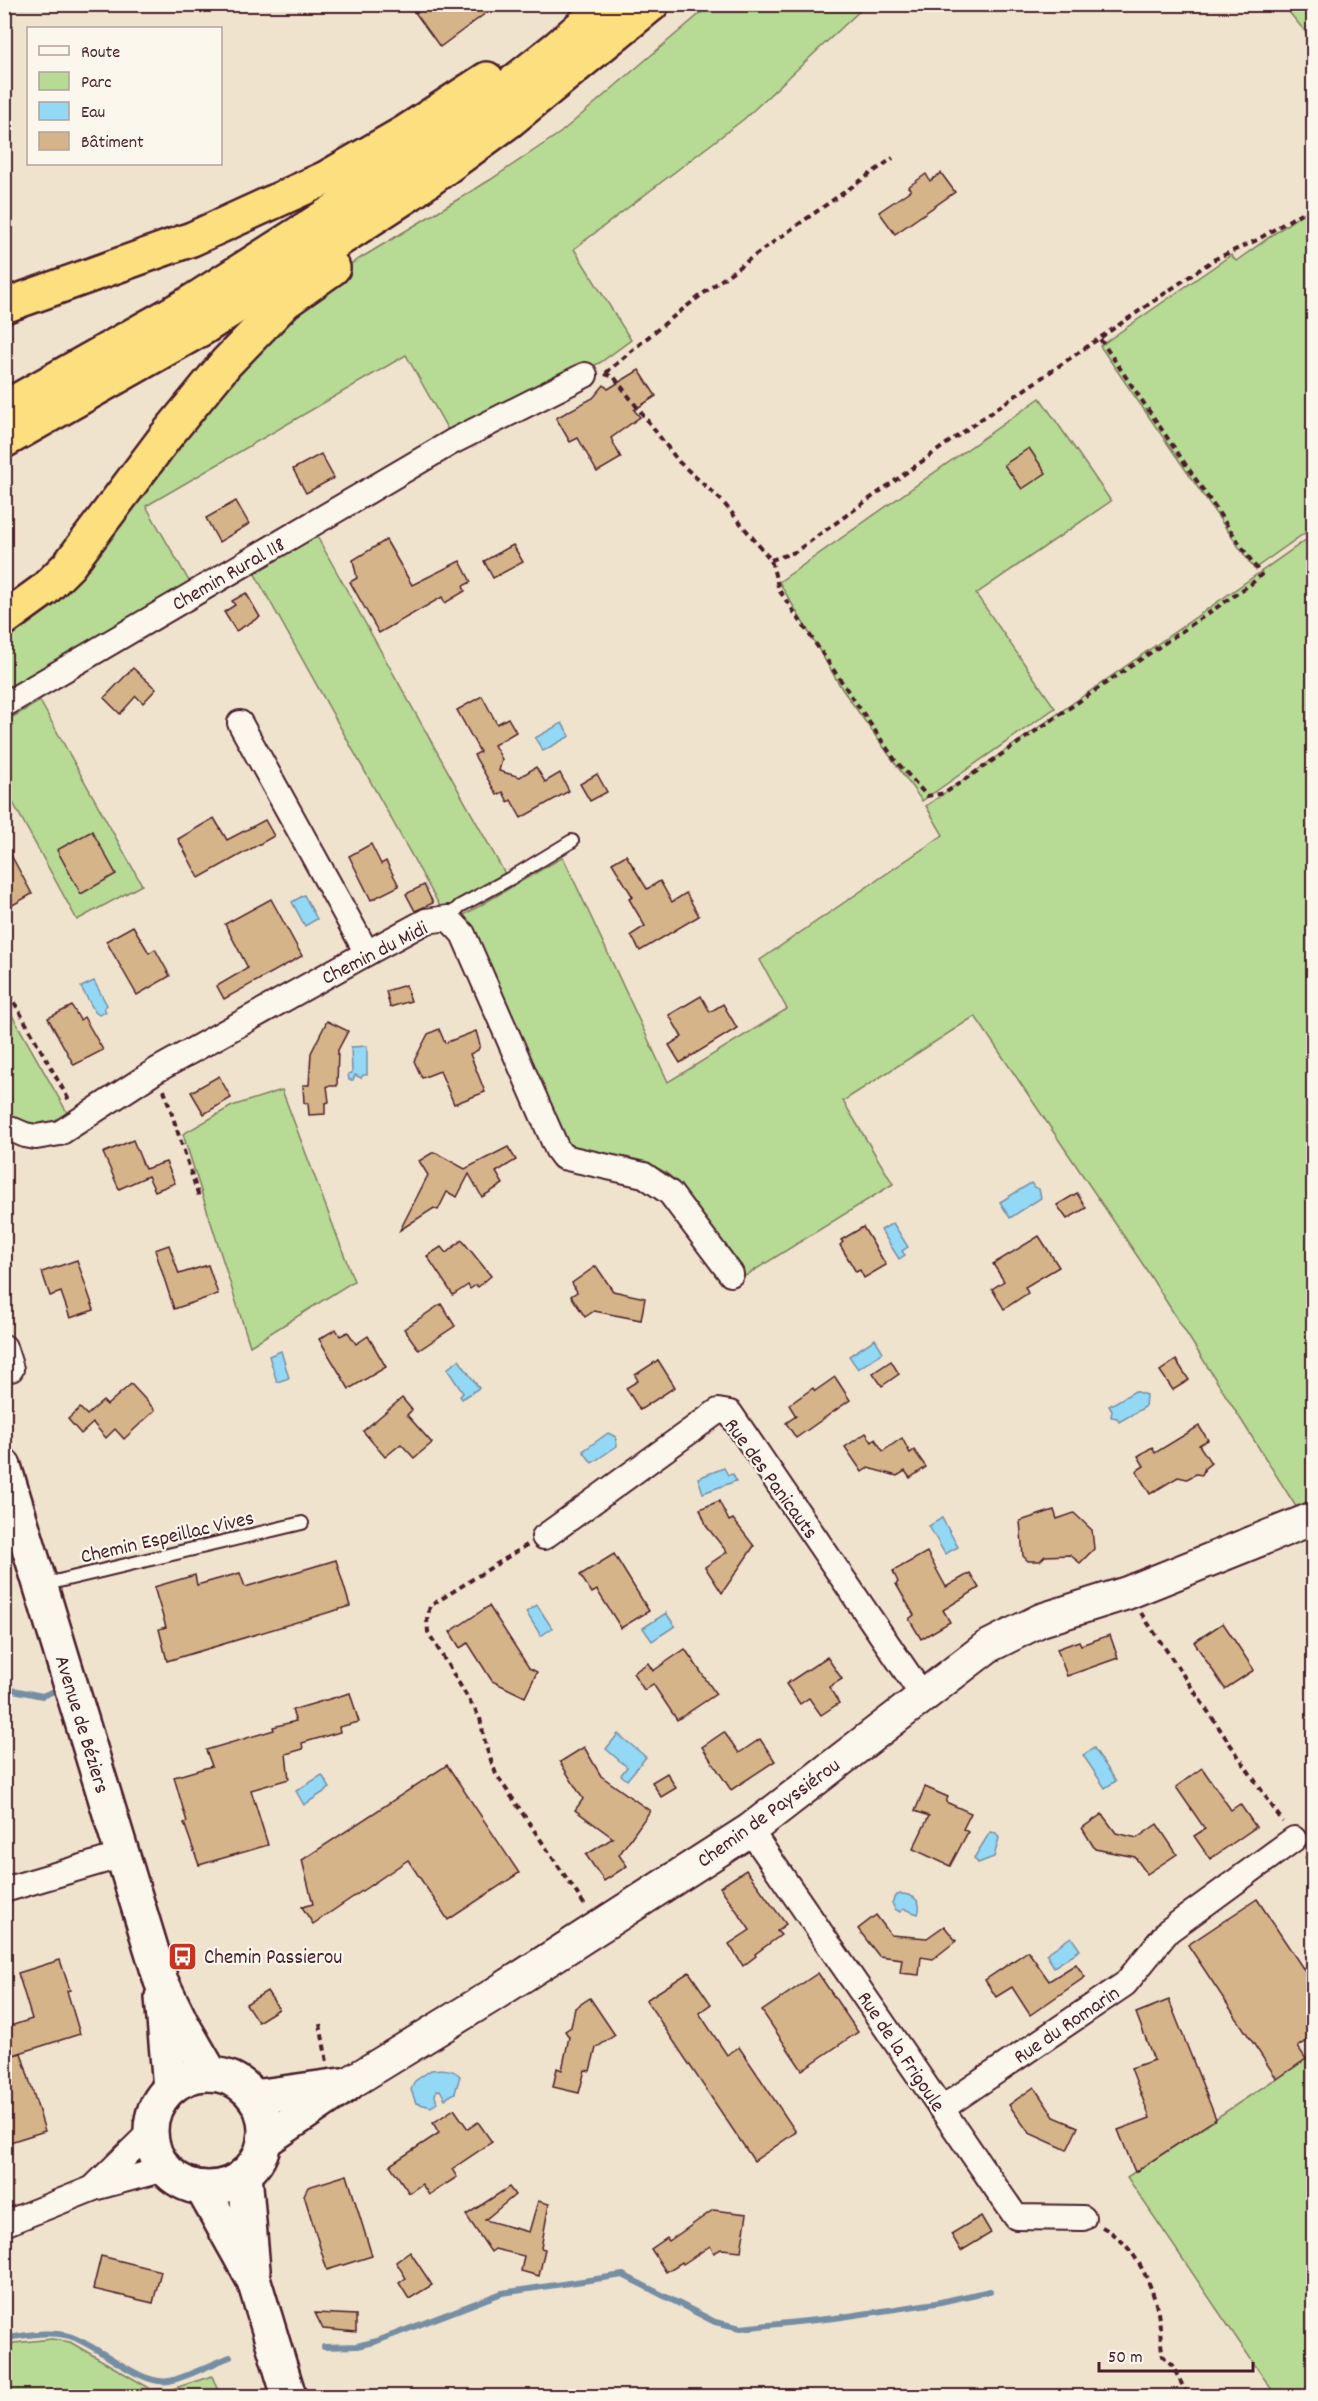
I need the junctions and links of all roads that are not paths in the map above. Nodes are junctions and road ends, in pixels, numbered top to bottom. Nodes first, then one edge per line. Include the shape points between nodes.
1 (651, 4) edge
2 (603, 8) edge
3 (411, 193) junction
4 (4, 306) edge
5 (595, 374) road end
6 (4, 408) edge
7 (4, 441) edge
8 (4, 619) edge
9 (4, 705) edge
10 (240, 723) dead end
11 (572, 841) dead end
12 (448, 918) junction
13 (367, 953) junction
14 (4, 1126) edge
15 (731, 1274) dead end
16 (4, 1466) edge
17 (1314, 1518) edge
18 (302, 1523) dead end
19 (544, 1537) road end
20 (41, 1586) junction
21 (923, 1696) junction
22 (750, 1830) junction
23 (1294, 1839) road end
24 (123, 1855) junction
25 (4, 1890) edge
26 (161, 1981) junction
27 (211, 2074) junction
28 (348, 2084) junction
29 (170, 2088) junction
30 (254, 2097) junction
31 (941, 2109) junction
32 (151, 2131) junction
33 (264, 2141) junction
34 (165, 2169) junction
35 (246, 2174) junction
36 (93, 2188) junction
37 (202, 2188) junction
38 (1083, 2218) road end
39 (4, 2224) edge
40 (254, 2281) junction
41 (289, 2397) edge

1 - 3 highway via 508,122
2 - 4 highway via 326,178 192,239
2 - 6 highway via 462,123 373,186 190,303
3 - 7 highway via 203,328
3 - 8 highway via 379,235 285,302 226,363 69,565 44,590
5 - 9 street, Chemin Rural 118 via 452,442
10 - 13 street
11 - 12 lane via 460,906
12 - 13 street, Chemin du Midi via 426,921
12 - 15 street, Chemin du Midi via 463,934 557,1149 564,1157 644,1175 670,1193
13 - 14 street, Chemin du Midi via 158,1070 60,1133 48,1137 25,1135
16 - 20 main road, Avenue de Béziers
17 - 21 street, Chemin de Payssiérou via 1127,1593 1041,1620 987,1647
18 - 20 lane, Chemin Espeillac Vives
19 - 21 street, Rue des Panicauts via 718,1411 730,1413
20 - 24 main road, Avenue de Béziers
21 - 22 street, Chemin de Payssiérou
22 - 28 street, Chemin de Payssiérou
22 - 31 street, Rue de la Frigoule
23 - 31 street, Rue du Romarin via 1168,1931 1125,1984
24 - 25 street
24 - 26 main road, Avenue de Béziers
26 - 27 main road, Avenue de Béziers
26 - 29 main road, Avenue de Béziers
27 - 29 main road via 196,2075
27 - 30 main road via 242,2085
28 - 30 main road, Chemin de Payssiérou
28 - 33 main road, Chemin de Payssiérou
29 - 32 main road via 153,2115
30 - 33 main road via 265,2125
31 - 38 street, Rue de la Frigoule via 1016,2217
32 - 34 main road via 157,2157
32 - 36 street
33 - 35 main road via 261,2153
34 - 36 street
34 - 37 main road via 175,2178
35 - 37 main road via 218,2187
35 - 40 main road
36 - 39 street
37 - 40 main road
40 - 41 main road

